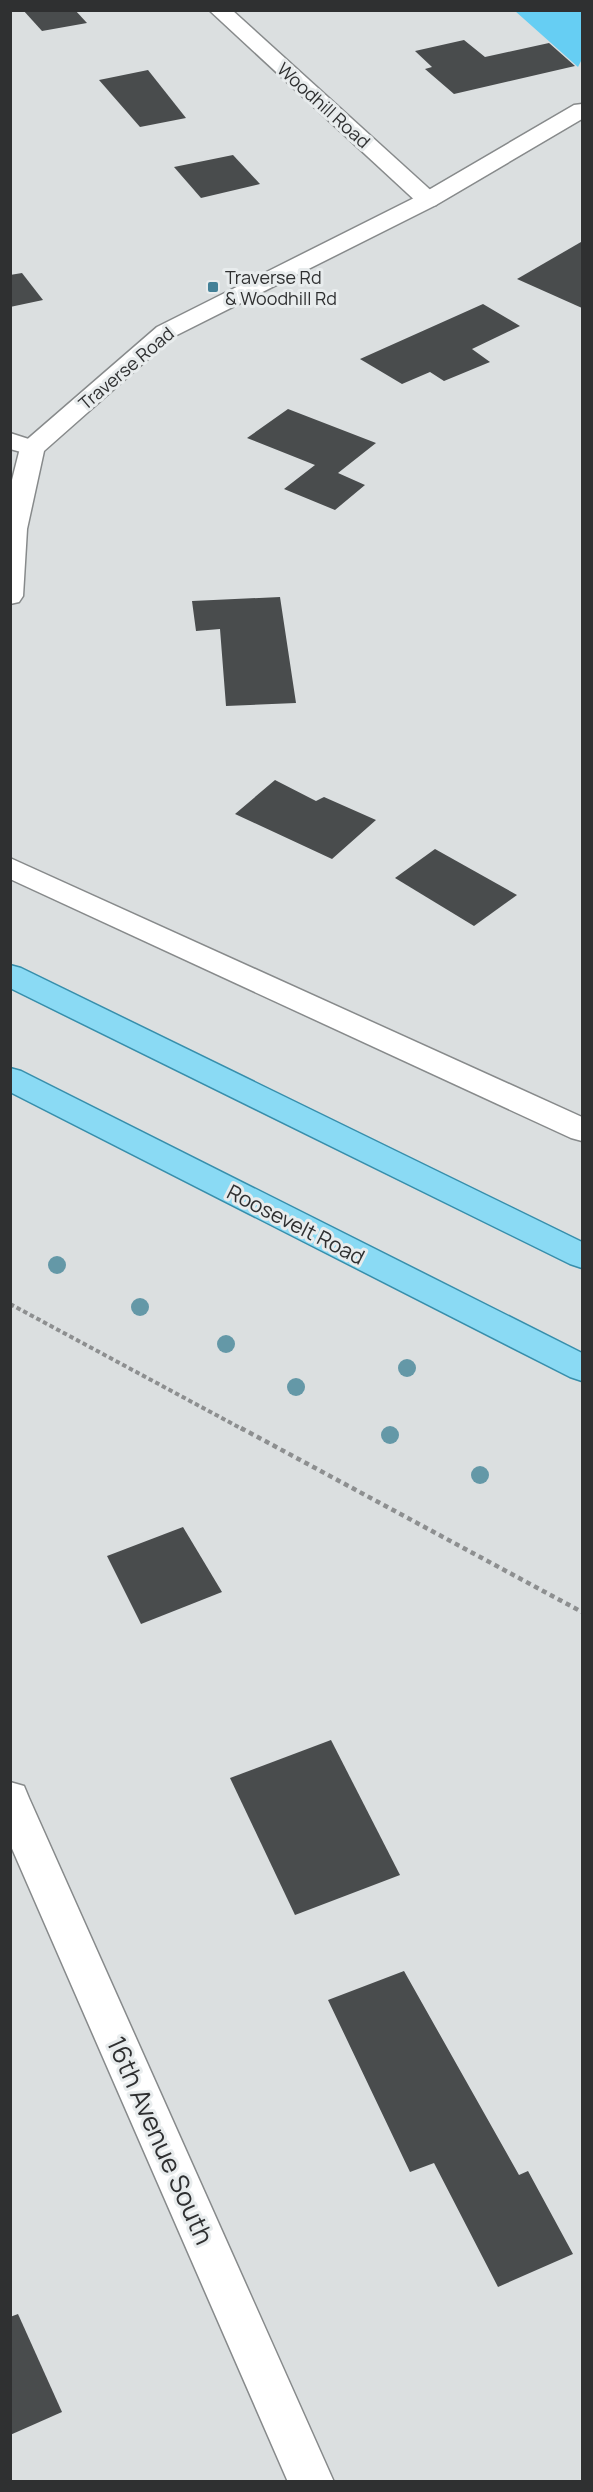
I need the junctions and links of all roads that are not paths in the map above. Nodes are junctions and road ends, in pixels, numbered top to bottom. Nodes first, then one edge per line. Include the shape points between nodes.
1 (219, 10) edge
2 (582, 110) edge
3 (428, 200) junction
4 (21, 444) edge
5 (10, 596) edge
6 (10, 867) edge
7 (10, 975) edge
8 (10, 1079) edge
9 (582, 1130) edge
10 (582, 1256) edge
11 (582, 1368) edge
12 (10, 1798) edge
13 (305, 2480) edge

1 - 3 street, Woodhill Road
2 - 3 street, Traverse Road
3 - 4 street, Traverse Road via 165,332
4 - 5 street, Traverse Road
6 - 9 street
7 - 10 main road
8 - 11 main road, Roosevelt Road
12 - 13 street, 16th Avenue South

